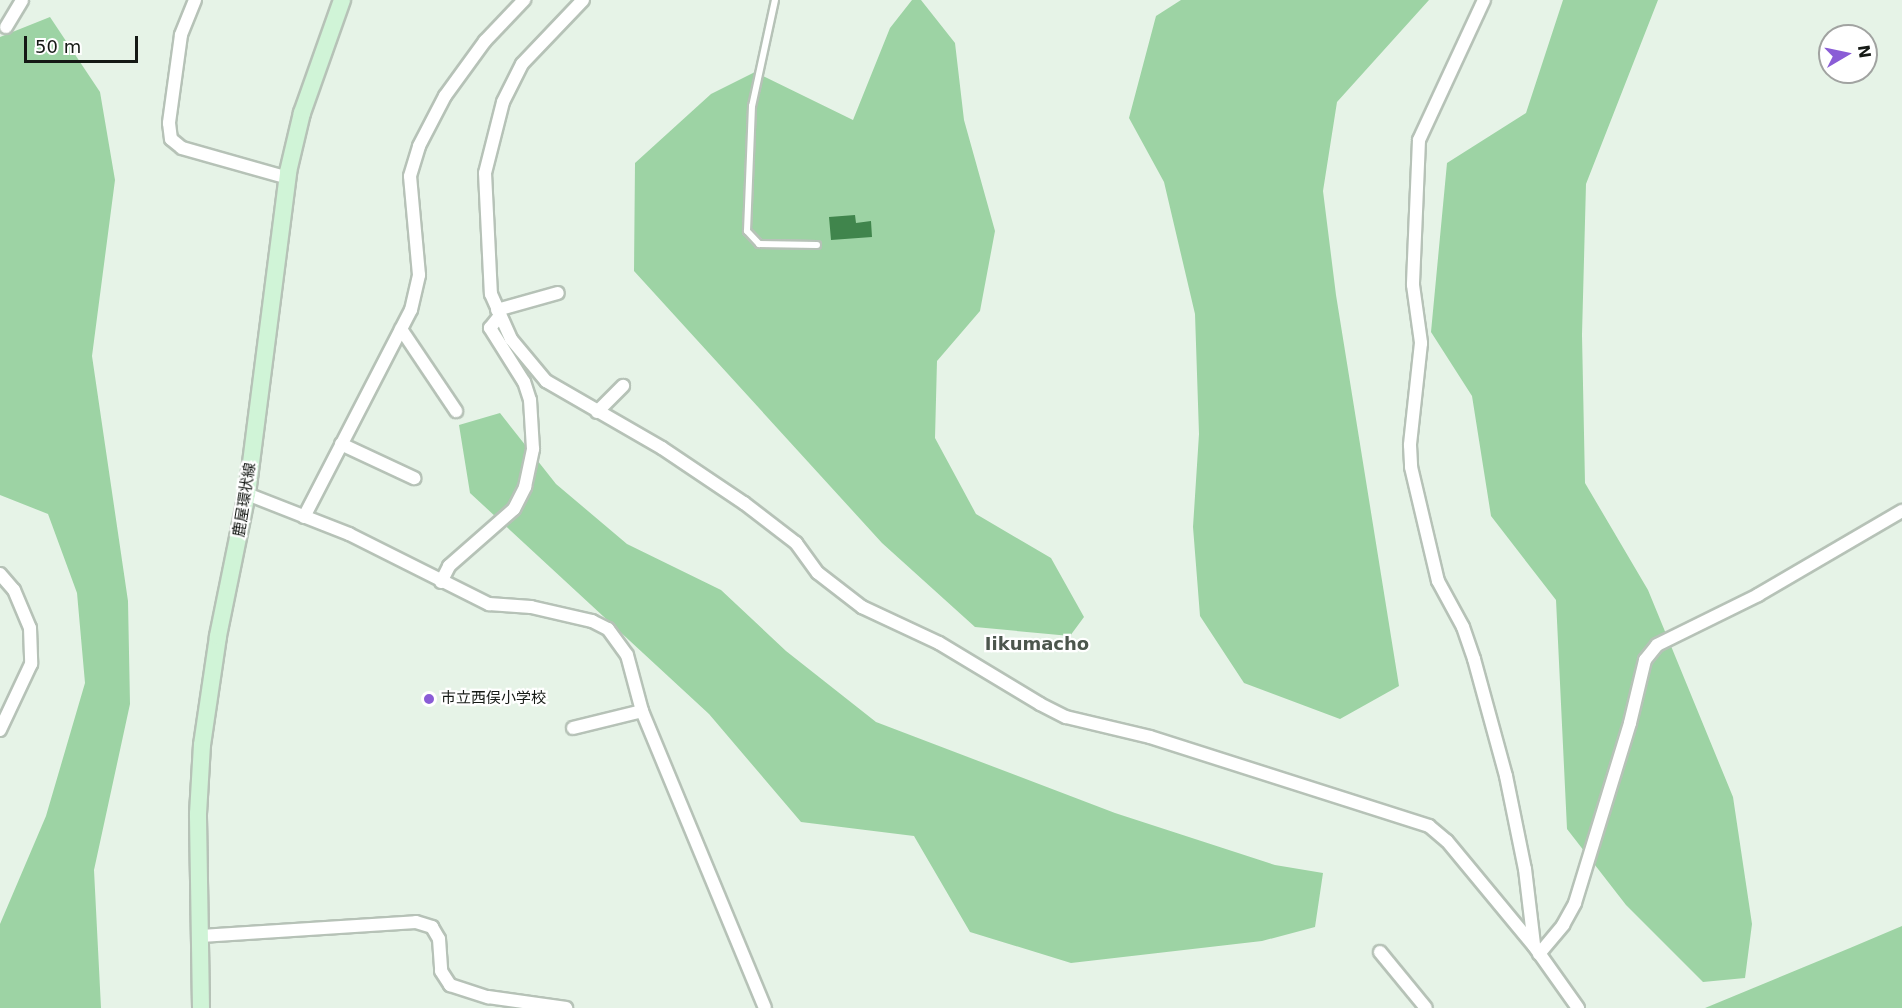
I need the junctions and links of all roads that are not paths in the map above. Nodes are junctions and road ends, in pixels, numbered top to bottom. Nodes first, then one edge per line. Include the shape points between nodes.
1 (22, 0) edge
2 (195, 0) edge
3 (342, 0) edge
4 (524, 0) edge
5 (583, 0) edge
6 (775, 0) edge
7 (1484, 0) edge
8 (6, 27) dead end
9 (288, 178) junction
10 (818, 245) dead end
11 (558, 293) dead end
12 (498, 313) junction
13 (401, 329) junction
14 (623, 386) dead end
15 (456, 411) dead end
16 (597, 412) junction
17 (341, 444) junction
18 (414, 478) dead end
19 (247, 494) junction
20 (1902, 511) edge
21 (304, 517) junction
22 (0, 574) edge
23 (441, 582) junction
24 (642, 711) junction
25 (573, 728) dead end
26 (0, 730) edge
27 (201, 936) junction
28 (1537, 950) junction
29 (1380, 952) dead end
30 (201, 1008) edge
31 (566, 1008) edge
32 (765, 1008) edge
33 (1426, 1008) edge
34 (1578, 1008) edge

1 - 8 street
2 - 9 street via 181,35 169,123 171,139 182,148
3 - 9 main road, 鹿屋環状線 via 302,113
4 - 13 street via 485,41 445,96 419,146 410,176 419,275 411,310
5 - 12 street via 532,50 503,102 485,183 491,294
6 - 10 lane via 752,106 747,231 759,244
7 - 28 street via 1419,140 1413,285 1421,343 1411,467 1438,581 1463,627 1506,776
9 - 19 main road, 鹿屋環状線
11 - 12 street
12 - 16 street via 511,339 546,381
12 - 23 street via 490,328 524,382 530,400 533,449 525,487 514,509 449,566
13 - 15 street
13 - 17 street
14 - 16 street
16 - 28 street via 662,448 744,503 796,543 819,573 862,607 939,643 1066,717 1150,737 1429,826 1447,841
17 - 18 street
17 - 21 street
19 - 21 street
19 - 27 main road, 鹿屋環状線 via 218,636 202,745 198,814
20 - 28 street via 1758,596 1657,645 1645,660 1630,723 1575,903 1563,926
21 - 23 street via 349,534
22 - 26 street via 14,591 30,628 31,664
23 - 24 street via 489,604 531,607 592,621 608,629 627,655
24 - 25 street
24 - 32 street
27 - 30 main road, 鹿屋環状線
27 - 31 street via 416,922 432,927 439,939 441,971 450,985 488,997
28 - 34 street
29 - 33 street

